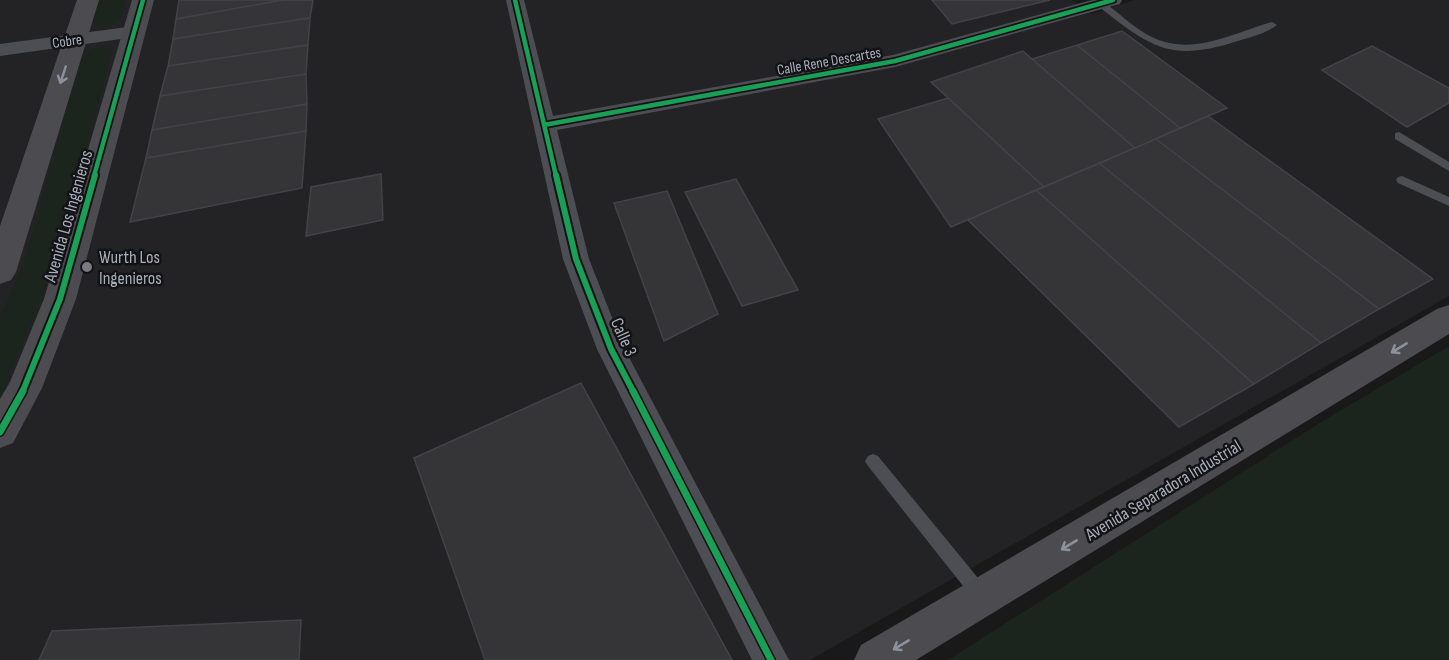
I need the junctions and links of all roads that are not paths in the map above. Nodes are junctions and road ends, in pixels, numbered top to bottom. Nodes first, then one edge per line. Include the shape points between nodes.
1 (88, 0) edge
2 (143, 0) edge
3 (515, 0) edge
4 (1094, 3) edge
5 (1272, 25) dead end
6 (135, 32) junction
7 (74, 40) junction
8 (0, 50) edge
9 (544, 125) junction
10 (1399, 136) dead end
11 (1449, 167) edge
12 (1402, 180) dead end
13 (1449, 202) edge
14 (0, 272) edge
15 (1449, 318) edge
16 (0, 432) edge
17 (873, 461) dead end
18 (983, 597) junction
19 (771, 660) edge
20 (876, 660) edge

1 - 7 street
2 - 6 street, Avenida Los Ingenieros
3 - 9 street, Calle 3
4 - 5 lane via 1165,45 1225,43
4 - 9 street, Calle Rene Descartes via 896,62
6 - 7 street, Cobre
6 - 16 street, Avenida Los Ingenieros via 60,298 25,388
7 - 8 street, Cobre
7 -> 14 street
9 - 19 street, Calle 3 via 576,258 611,349
10 - 11 lane
12 - 13 lane
15 -> 18 street, Avenida Separadora Industrial
17 - 18 lane
18 -> 20 street, Avenida Separadora Industrial

